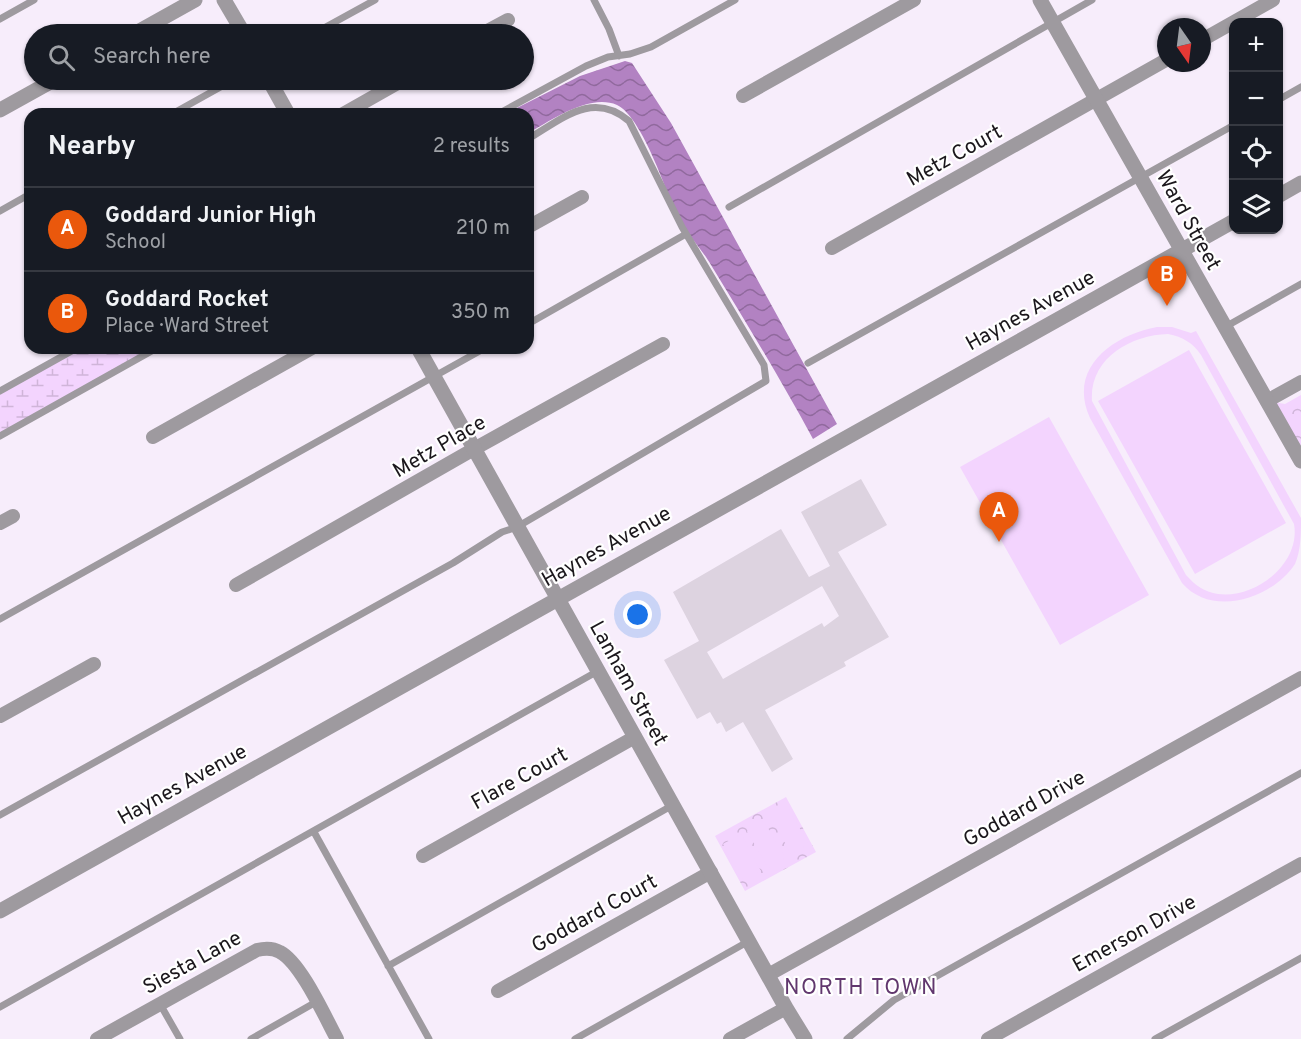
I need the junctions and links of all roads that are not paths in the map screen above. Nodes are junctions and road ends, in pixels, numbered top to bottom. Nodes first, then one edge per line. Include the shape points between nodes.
1 (34, 0) edge
2 (195, 0) edge
3 (224, 0) edge
4 (375, 0) edge
5 (594, 0) edge
6 (735, 0) edge
7 (914, 0) edge
8 (1040, 0) edge
9 (1092, 0) edge
10 (1273, 0) edge
11 (0, 19) edge
12 (508, 20) dead end
13 (1052, 22) junction
14 (152, 24) edge
15 (238, 24) edge
16 (331, 24) edge
17 (501, 24) edge
18 (1211, 34) edge
19 (619, 56) junction
20 (1157, 65) edge
21 (1301, 87) edge
22 (36, 90) edge
23 (215, 90) edge
24 (275, 90) edge
25 (385, 90) edge
26 (743, 96) dead end
27 (1283, 97) edge
28 (1096, 99) junction
29 (183, 108) edge
30 (285, 108) edge
31 (354, 108) edge
32 (509, 108) edge
33 (0, 110) edge
34 (1231, 126) edge
35 (534, 136) edge
36 (1140, 177) junction
37 (1301, 183) edge
38 (1283, 193) edge
39 (24, 197) edge
40 (582, 197) dead end
41 (729, 207) dead end
42 (0, 211) edge
43 (1229, 223) edge
44 (534, 224) edge
45 (686, 234) junction
46 (832, 248) dead end
47 (1181, 250) junction
48 (1301, 284) edge
49 (534, 321) edge
50 (1225, 327) junction
51 (663, 344) dead end
52 (66, 354) edge
53 (146, 354) edge
54 (301, 354) edge
55 (421, 354) edge
56 (474, 354) edge
57 (808, 363) dead end
58 (434, 377) junction
59 (1301, 382) edge
60 (0, 391) edge
61 (1267, 401) junction
62 (0, 436) edge
63 (153, 437) dead end
64 (474, 449) junction
65 (1301, 461) edge
66 (13, 516) dead end
67 (0, 523) edge
68 (517, 527) junction
69 (236, 585) dead end
70 (557, 598) junction
71 (0, 619) edge
72 (94, 664) dead end
73 (598, 671) junction
74 (1301, 678) edge
75 (0, 716) edge
76 (635, 736) junction
77 (1301, 773) edge
78 (674, 805) junction
79 (0, 815) edge
80 (314, 832) junction
81 (423, 856) dead end
82 (1301, 864) edge
83 (711, 872) junction
84 (0, 910) edge
85 (749, 941) junction
86 (1301, 958) edge
87 (388, 966) junction
88 (768, 975) junction
89 (498, 991) dead end
90 (316, 1002) junction
91 (160, 1004) junction
92 (0, 1007) edge
93 (786, 1008) junction
94 (97, 1039) edge
95 (180, 1039) edge
96 (251, 1039) edge
97 (337, 1039) edge
98 (429, 1039) edge
99 (575, 1039) edge
100 (730, 1039) edge
101 (805, 1039) edge
102 (847, 1039) edge
103 (988, 1039) edge
104 (1155, 1039) edge

1 - 11 lane
2 - 14 street
3 - 15 street
4 - 16 lane
5 - 19 lane
6 - 19 lane via 651,47
7 - 26 street
8 - 13 street, Ward Street
9 - 13 lane
10 - 18 street
12 - 17 street
13 - 28 street, Ward Street
13 - 41 lane
19 - 32 lane via 586,66
20 - 28 street, Metz Court
21 - 27 lane
22 - 33 street
23 - 29 lane
24 - 30 street
25 - 31 street
28 - 36 street, Ward Street
28 - 46 street, Metz Court
34 - 36 lane
35 - 45 lane via 575,112 603,107 617,111 629,122
36 - 47 street, Ward Street
36 - 57 lane
37 - 38 street
39 - 42 lane
40 - 44 street
43 - 47 street, Haynes Avenue
45 - 49 lane
45 - 68 lane via 764,365 766,381
47 - 50 street, Ward Street
47 - 70 street, Haynes Avenue
48 - 50 lane
50 - 61 street, Ward Street
51 - 64 street, Metz Place
52 - 60 lane
53 - 62 lane
54 - 63 street
55 - 58 street, Lanham Street
56 - 58 lane
58 - 64 street, Lanham Street
58 - 71 lane
59 - 61 street
61 - 65 street, Ward Street
64 - 68 street, Lanham Street
64 - 69 street, Metz Place
66 - 67 street
68 - 70 street, Lanham Street
68 - 79 lane
70 - 73 street, Lanham Street
70 - 84 street, Haynes Avenue
72 - 75 street
73 - 76 street, Lanham Street
73 - 80 lane
74 - 88 street, Goddard Drive
76 - 78 street, Lanham Street
76 - 81 street, Flare Court
77 - 102 lane via 894,1000
78 - 83 street, Lanham Street
78 - 87 lane
80 - 87 lane
80 - 92 lane
82 - 103 street, Emerson Drive
83 - 85 street, Lanham Street
83 - 89 street, Goddard Court
85 - 88 street, Lanham Street
85 - 99 lane
86 - 104 lane
87 - 98 lane
88 - 93 street, Lanham Street
90 - 91 street, Siesta Lane via 291,960 280,951 264,948
90 - 96 lane
90 - 97 street, Siesta Lane
91 - 94 street, Siesta Lane
91 - 95 lane
93 - 100 street
93 - 101 street, Lanham Street

